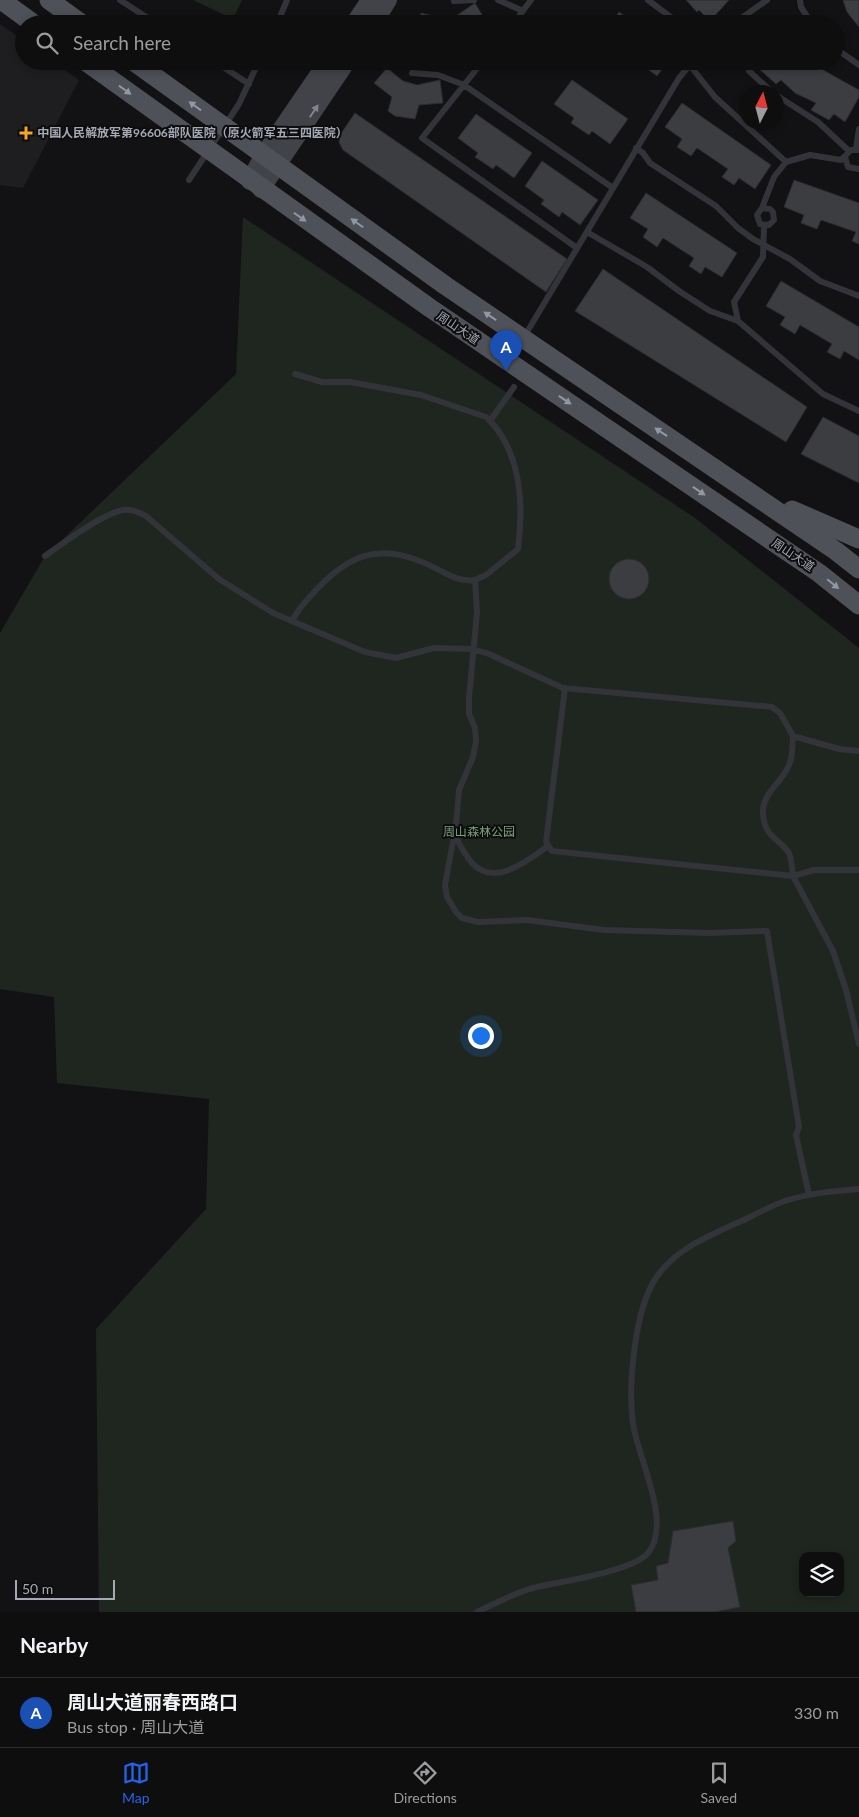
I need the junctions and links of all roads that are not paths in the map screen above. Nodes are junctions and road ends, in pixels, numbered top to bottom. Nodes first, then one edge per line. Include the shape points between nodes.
1 (1, 0) edge
2 (49, 0) edge
3 (120, 0) edge
4 (287, 0) edge
5 (370, 0) edge
6 (388, 0) edge
7 (474, 0) edge
8 (498, 0) edge
9 (531, 0) edge
10 (648, 0) edge
11 (767, 0) edge
12 (800, 0) edge
13 (454, 1) dead end
14 (523, 11) junction
15 (22, 15) edge
16 (70, 15) edge
17 (143, 15) edge
18 (280, 15) edge
19 (360, 15) edge
20 (378, 15) edge
21 (520, 15) edge
22 (668, 15) edge
23 (746, 15) edge
24 (806, 15) edge
25 (844, 54) edge
26 (859, 64) edge
27 (97, 70) edge
28 (145, 70) edge
29 (228, 70) edge
30 (255, 70) edge
31 (323, 70) edge
32 (340, 70) edge
33 (476, 70) edge
34 (685, 70) edge
35 (695, 70) edge
36 (749, 70) edge
37 (412, 73) dead end
38 (249, 84) junction
39 (464, 85) junction
40 (764, 85) edge
41 (784, 100) edge
42 (859, 129) edge
43 (636, 148) junction
44 (858, 149) edge
45 (845, 158) junction
46 (270, 161) junction
47 (786, 162) junction
48 (859, 169) edge
49 (189, 180) dead end
50 (255, 185) junction
51 (613, 188) junction
52 (762, 208) junction
53 (764, 226) junction
54 (587, 232) junction
55 (765, 245) junction
56 (577, 248) junction
57 (859, 296) edge
58 (738, 322) junction
59 (523, 338) junction
60 (295, 374) dead end
61 (514, 387) dead end
62 (859, 411) edge
63 (490, 422) junction
64 (748, 490) junction
65 (859, 539) edge
66 (45, 556) dead end
67 (859, 569) edge
68 (475, 580) junction
69 (859, 605) edge
70 (293, 620) junction
71 (473, 649) junction
72 (565, 688) junction
73 (793, 736) junction
74 (859, 752) edge
75 (455, 836) junction
76 (548, 846) junction
77 (859, 870) edge
78 (793, 876) junction
79 (859, 1044) edge
80 (859, 1189) edge
81 (809, 1195) junction
82 (477, 1612) edge

1 - 15 main road
2 - 16 main road
3 - 17 lane
4 - 18 lane
5 - 19 main road
6 - 20 main road
7 - 13 lane
8 - 14 lane
9 - 14 lane
10 - 22 lane
11 - 23 lane
12 - 24 lane
14 - 21 lane
25 - 26 lane
27 -> 50 main road, 周山大道
46 -> 28 main road
29 - 38 lane
30 - 38 lane
31 - 46 main road
46 -> 32 main road
33 - 39 lane
34 - 43 lane
35 - 47 lane via 715,97
36 - 40 lane
37 - 39 lane via 438,75
38 - 49 lane
39 - 51 lane
39 - 56 lane via 422,138
41 - 45 lane via 818,122
42 - 44 lane
43 - 51 lane
43 - 55 lane via 650,163 716,206 738,228
44 - 45 lane
45 - 47 lane via 810,155
45 - 48 lane via 850,169
46 - 50 main road
59 -> 46 main road
47 - 52 lane via 774,177
50 -> 69 main road, 周山大道 via 820,573
51 - 54 lane
52 - 53 lane via 756,218
52 - 53 lane via 770,208 774,215 772,223
53 - 55 lane
54 - 56 lane
54 - 58 lane via 648,266 678,291 710,311
55 - 57 lane via 820,281
55 - 58 lane via 758,266 734,302
56 - 59 lane
58 - 62 lane via 823,394
64 -> 59 main road
60 - 63 lane via 322,382 350,382 421,395 486,417
61 - 63 lane
63 - 68 lane via 506,445 515,467 520,492 520,532 518,549 486,576
64 - 65 main road
64 - 67 main road
66 - 70 lane via 113,514 135,511 146,516 219,579 273,613
68 - 70 lane via 464,582 403,556 364,555 340,567 310,596
68 - 71 lane via 477,612
70 - 71 lane via 346,646 381,656 396,658 434,648
71 - 72 lane
71 - 75 lane via 469,714 476,741 459,790
72 - 73 lane via 772,708 780,714
72 - 76 lane
73 - 74 lane
73 - 78 lane via 790,762 767,797 763,810 770,834 790,855
75 - 76 lane via 477,867 500,873 523,864
75 - 81 lane via 445,885 451,904 462,918 478,922 527,920 653,933 767,931 799,1127 796,1135
76 - 78 lane via 552,851
77 - 78 lane via 814,870
78 - 79 lane via 833,951
80 - 81 lane
81 - 82 lane via 786,1200 699,1241 672,1259 656,1278 645,1300 631,1407 634,1432 656,1511 655,1538 647,1554 620,1568 531,1588

